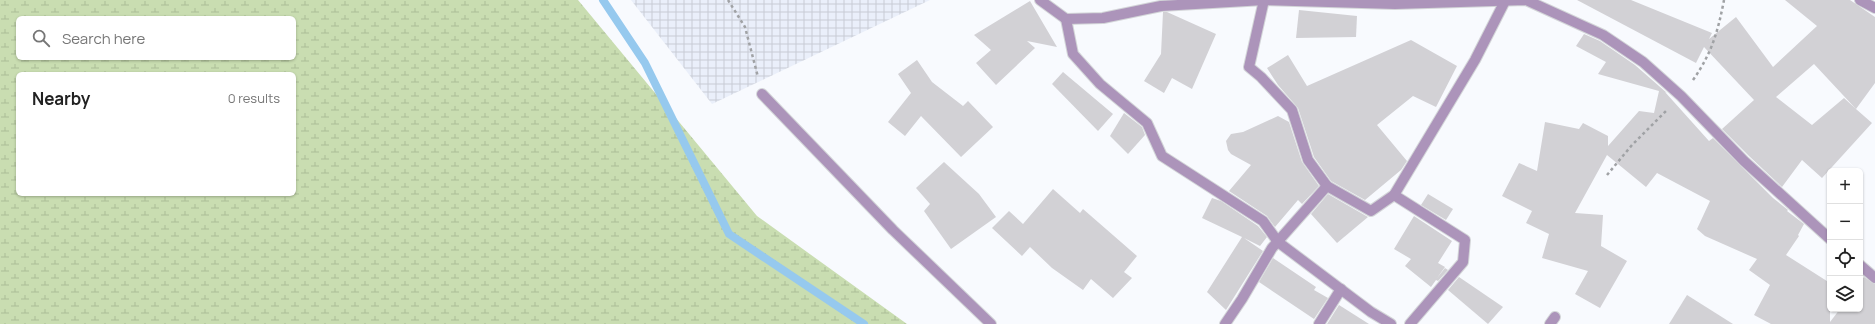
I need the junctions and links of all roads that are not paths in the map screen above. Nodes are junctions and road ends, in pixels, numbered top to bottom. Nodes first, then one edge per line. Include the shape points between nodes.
1 (1040, 0) edge
2 (1264, 0) edge
3 (1277, 0) edge
4 (1526, 0) edge
5 (1860, 0) edge
6 (1505, 1) edge
7 (1396, 2) edge
8 (1875, 8) edge
9 (1066, 19) junction
10 (762, 94) road end
11 (1327, 186) junction
12 (1394, 195) junction
13 (1827, 236) edge
14 (1278, 242) junction
15 (1863, 268) edge
16 (1875, 278) edge
17 (1341, 289) junction
18 (991, 324) edge
19 (1225, 324) edge
20 (1318, 324) edge
21 (1391, 324) edge
22 (1410, 324) edge

1 - 9 street
2 - 3 street
2 - 9 street via 1161,6 1103,18
2 - 11 street via 1249,66 1292,110 1308,160
3 - 7 street
4 - 6 street
4 - 13 street via 1603,35 1643,62 1681,96 1744,161
5 - 8 street
6 - 7 street
6 - 12 street via 1475,60
9 - 14 street via 1073,54 1100,84 1147,123 1162,156 1263,221
10 - 18 street via 893,230
11 - 12 street via 1371,211
11 - 14 street
12 - 22 street via 1465,240 1463,262
14 - 17 street
14 - 19 street
15 - 16 street
17 - 20 street
17 - 21 street

